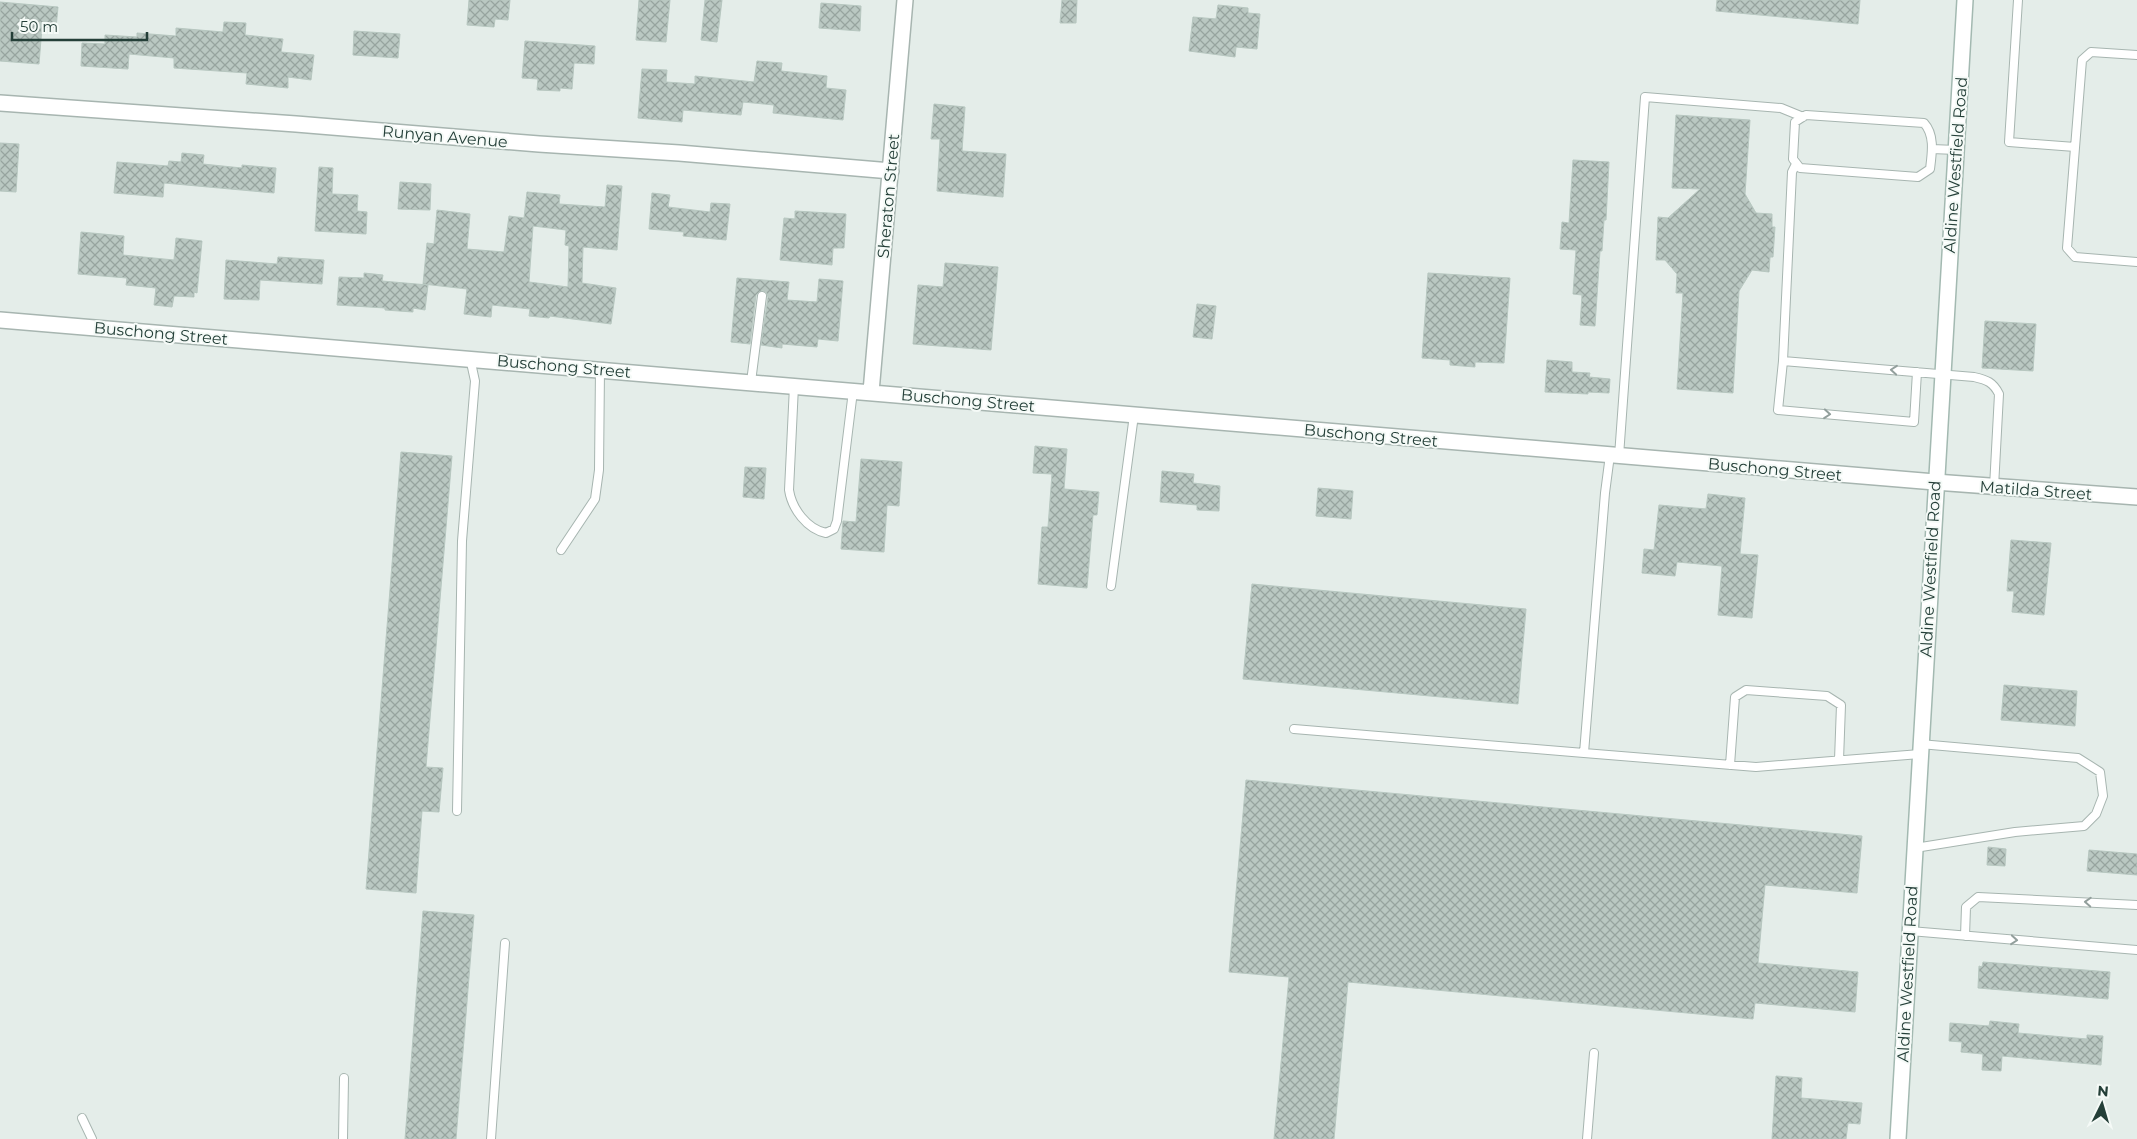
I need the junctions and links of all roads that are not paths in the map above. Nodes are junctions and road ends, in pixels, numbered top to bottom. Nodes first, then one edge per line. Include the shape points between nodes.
1 (905, 0) edge
2 (1965, 0) edge
3 (2018, 0) edge
4 (2137, 55) edge
5 (0, 103) edge
6 (1803, 117) junction
7 (2075, 147) junction
8 (1932, 149) junction
9 (1956, 150) junction
10 (1796, 164) junction
11 (891, 171) junction
12 (2137, 262) edge
13 (762, 296) dead end
14 (0, 320) edge
15 (470, 358) junction
16 (1783, 360) junction
17 (600, 369) junction
18 (1918, 372) junction
19 (1942, 374) junction
20 (751, 382) junction
21 (794, 386) junction
22 (852, 391) junction
23 (872, 392) junction
24 (1134, 415) junction
25 (1615, 455) junction
26 (1935, 482) junction
27 (1994, 486) junction
28 (2137, 497) edge
29 (561, 550) dead end
30 (1111, 586) dead end
31 (1294, 730) dead end
32 (1920, 749) junction
33 (1584, 753) junction
34 (1839, 760) junction
35 (1730, 765) junction
36 (457, 811) dead end
37 (1914, 848) junction
38 (2137, 905) edge
39 (1910, 931) junction
40 (1965, 936) junction
41 (505, 943) dead end
42 (2137, 950) edge
43 (1594, 1053) dead end
44 (344, 1078) dead end
45 (82, 1118) dead end
46 (92, 1139) edge
47 (343, 1139) edge
48 (491, 1139) edge
49 (1587, 1139) edge
50 (1898, 1139) edge

1 - 11 street, Sheraton Street
2 - 9 street, Aldine Westfield Road
3 - 7 lane via 2009,142
4 - 7 lane via 2092,52 2082,60
5 - 11 street, Runyan Avenue via 679,152
6 - 8 lane via 1924,123 1930,129
6 - 10 lane via 1795,122 1793,159
6 - 25 lane via 1780,108 1645,97
7 - 12 lane via 2067,248 2075,257
8 - 9 lane
8 - 10 lane via 1930,169 1918,177 1800,168
9 - 19 street, Aldine Westfield Road
10 - 16 lane via 1792,172
11 - 23 street, Sheraton Street
13 - 20 lane
14 - 15 street, Buschong Street
15 - 17 street, Buschong Street
15 - 36 lane via 475,381 462,541
18 -> 16 lane
16 -> 18 lane via 1778,410 1914,422
17 - 20 street, Buschong Street
17 - 29 lane via 600,470 595,499
18 - 19 lane
19 - 26 street, Aldine Westfield Road
19 - 27 lane via 1985,380 1994,384 1999,394
20 - 21 street, Buschong Street
21 - 22 street, Buschong Street
21 - 22 lane via 791,502 817,531 826,533 834,529 837,521
22 - 23 street, Buschong Street
23 - 24 street, Buschong Street
24 - 25 street, Buschong Street
24 - 30 lane
25 - 26 street, Buschong Street
25 - 33 lane via 1604,493
26 - 27 street, Matilda Street
26 - 32 street, Aldine Westfield Road
27 - 28 street, Matilda Street
31 - 33 lane
32 - 34 lane
32 - 37 street, Aldine Westfield Road
32 - 37 lane via 2078,758 2100,772 2103,796 2096,814 2084,826 2015,832
33 - 35 lane
34 - 35 lane via 1756,767
34 - 35 lane via 1840,705 1827,696 1746,690 1735,697
37 - 39 street, Aldine Westfield Road
38 -> 40 lane via 1978,896 1966,907
39 - 40 lane
39 - 50 street, Aldine Westfield Road
40 -> 42 lane
41 - 48 lane
43 - 49 lane
44 - 47 lane
45 - 46 lane

